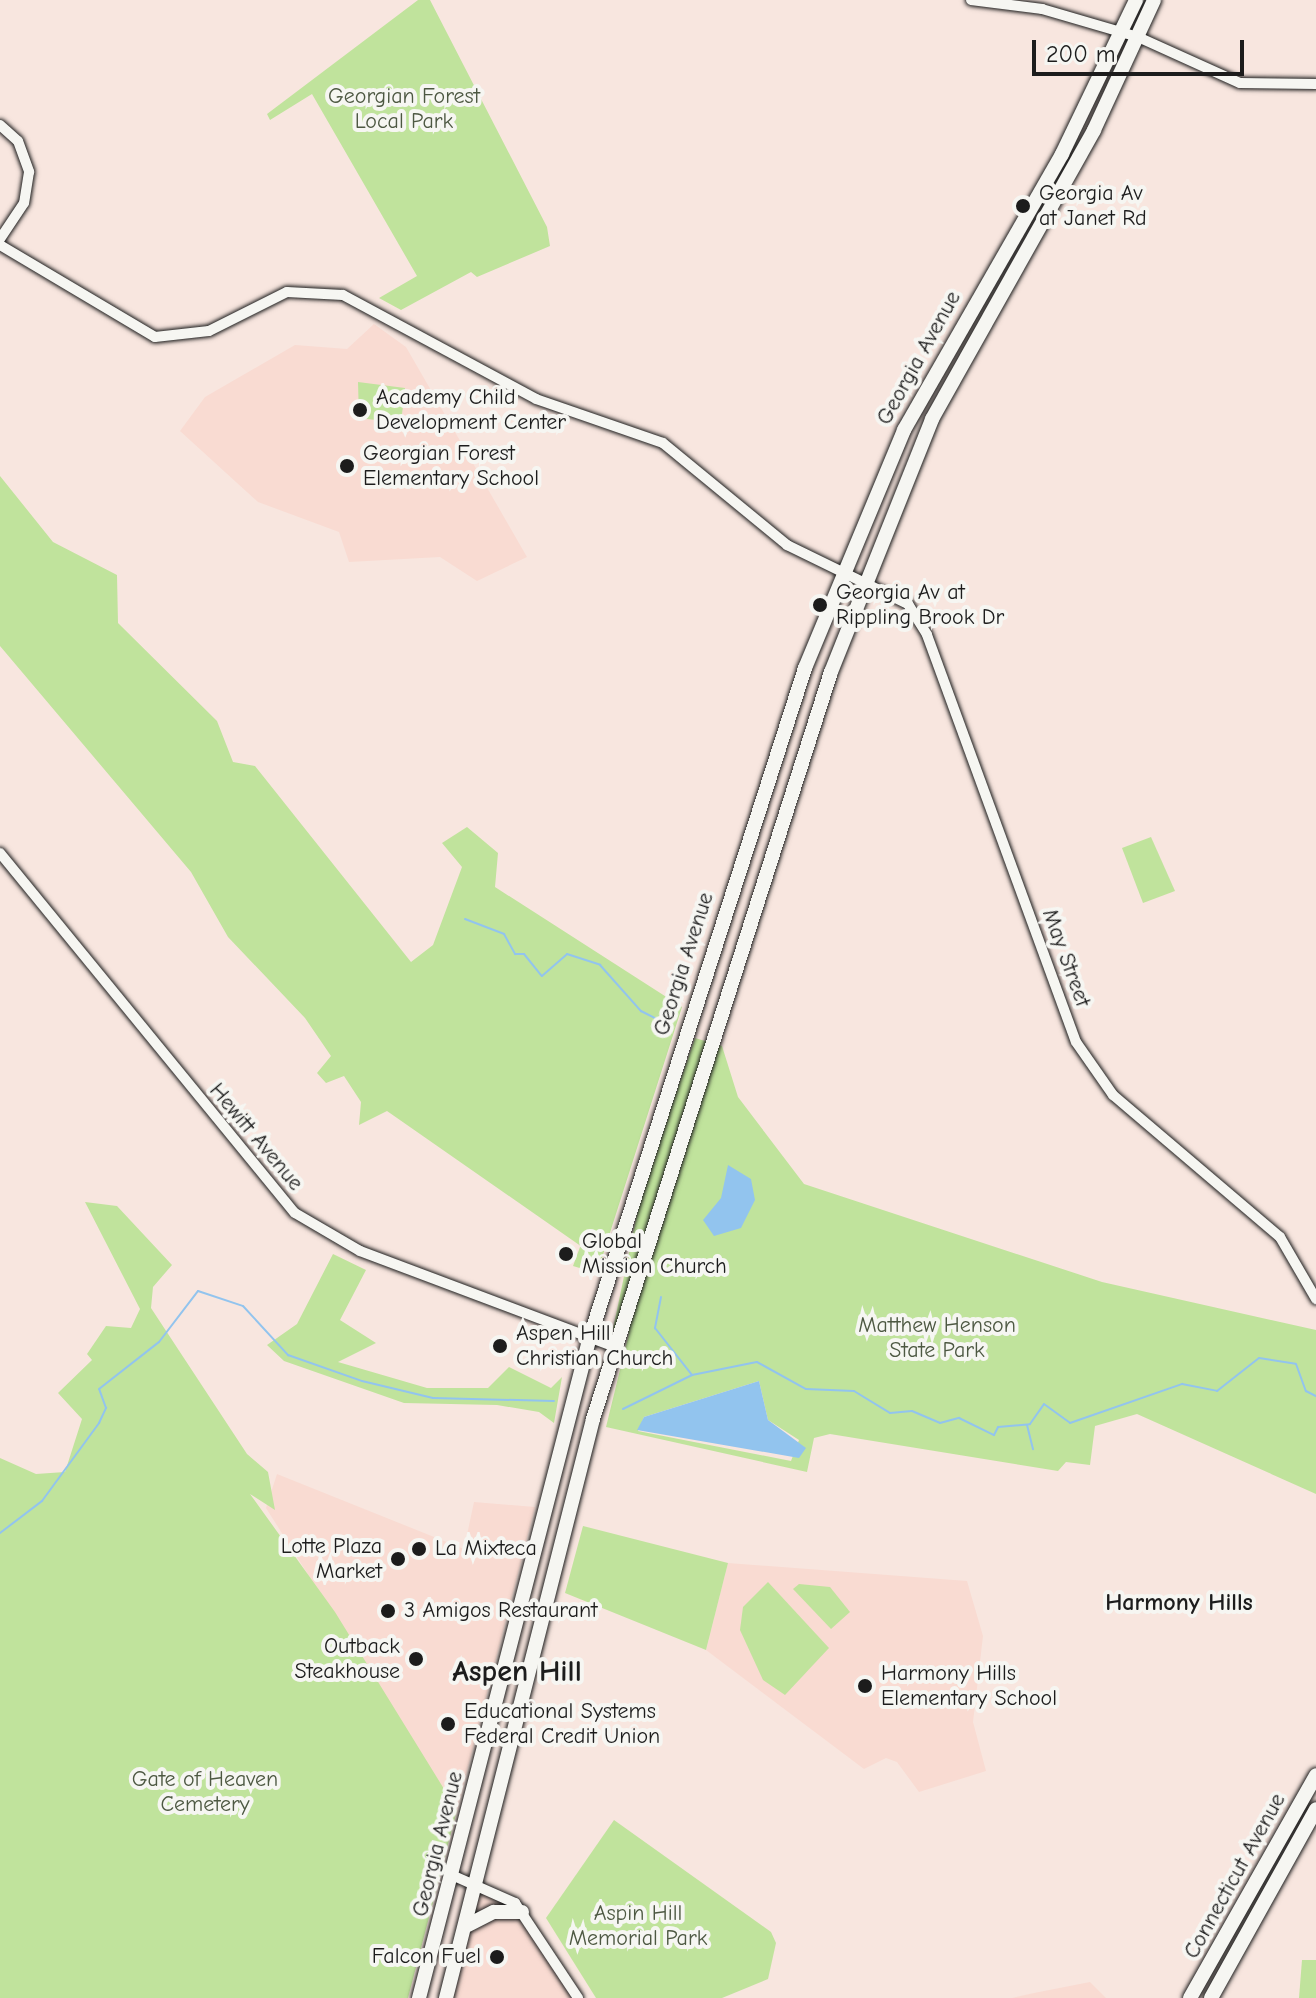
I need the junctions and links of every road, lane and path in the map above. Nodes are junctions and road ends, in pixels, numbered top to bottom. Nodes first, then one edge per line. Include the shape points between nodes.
1 (971, 0) edge
2 (1136, 0) edge
3 (1154, 0) edge
4 (1122, 35) junction
5 (1138, 37) junction
6 (1316, 84) edge
7 (0, 125) edge
8 (0, 239) edge
9 (0, 245) edge
10 (841, 570) junction
11 (864, 579) junction
12 (0, 853) edge
13 (1316, 1299) edge
14 (589, 1340) junction
15 (615, 1347) junction
16 (517, 1623) junction
17 (499, 1697) junction
18 (521, 1710) junction
19 (506, 1768) junction
20 (1316, 1775) edge
21 (1316, 1809) edge
22 (454, 1876) junction
23 (479, 1883) junction
24 (522, 1912) junction
25 (468, 1925) junction
26 (419, 1998) edge
27 (446, 1998) edge
28 (578, 1998) edge
29 (1190, 1998) edge
30 (1211, 1998) edge

1 - 4 street via 1042,9
2 - 4 main road, Georgia Avenue
3 - 5 main road, Georgia Avenue
4 - 5 street
4 - 10 main road, Georgia Avenue via 904,430
5 - 6 street via 1240,83
5 - 11 main road, Georgia Avenue via 1094,130 955,373
7 - 8 street via 18,141 29,172 24,203
9 - 10 street, May Street via 130,329 155,337 209,331 287,292 343,295 536,399 663,443 787,545
10 - 11 street, May Street
10 - 14 main road, Georgia Avenue
11 - 13 street, May Street via 908,604 922,622 1076,1042 1097,1077 1280,1237
11 - 15 main road, Georgia Avenue
12 - 14 street, Hewitt Avenue via 295,1213 360,1251
14 - 15 street, Hewitt Avenue
14 - 16 main road, Georgia Avenue
15 - 18 main road, Georgia Avenue
16 - 17 main road, Georgia Avenue
16 - 18 main road via 510,1688
17 - 19 main road via 512,1716
17 - 22 main road, Georgia Avenue
18 - 19 main road, Georgia Avenue
19 - 23 main road, Georgia Avenue
20 - 29 main road, Connecticut Avenue
21 - 30 main road, Connecticut Avenue
22 - 23 street
22 - 26 main road, Georgia Avenue
23 - 24 street
23 - 25 main road, Georgia Avenue
24 - 25 main road via 494,1912
24 - 28 street
25 - 27 main road, Georgia Avenue

